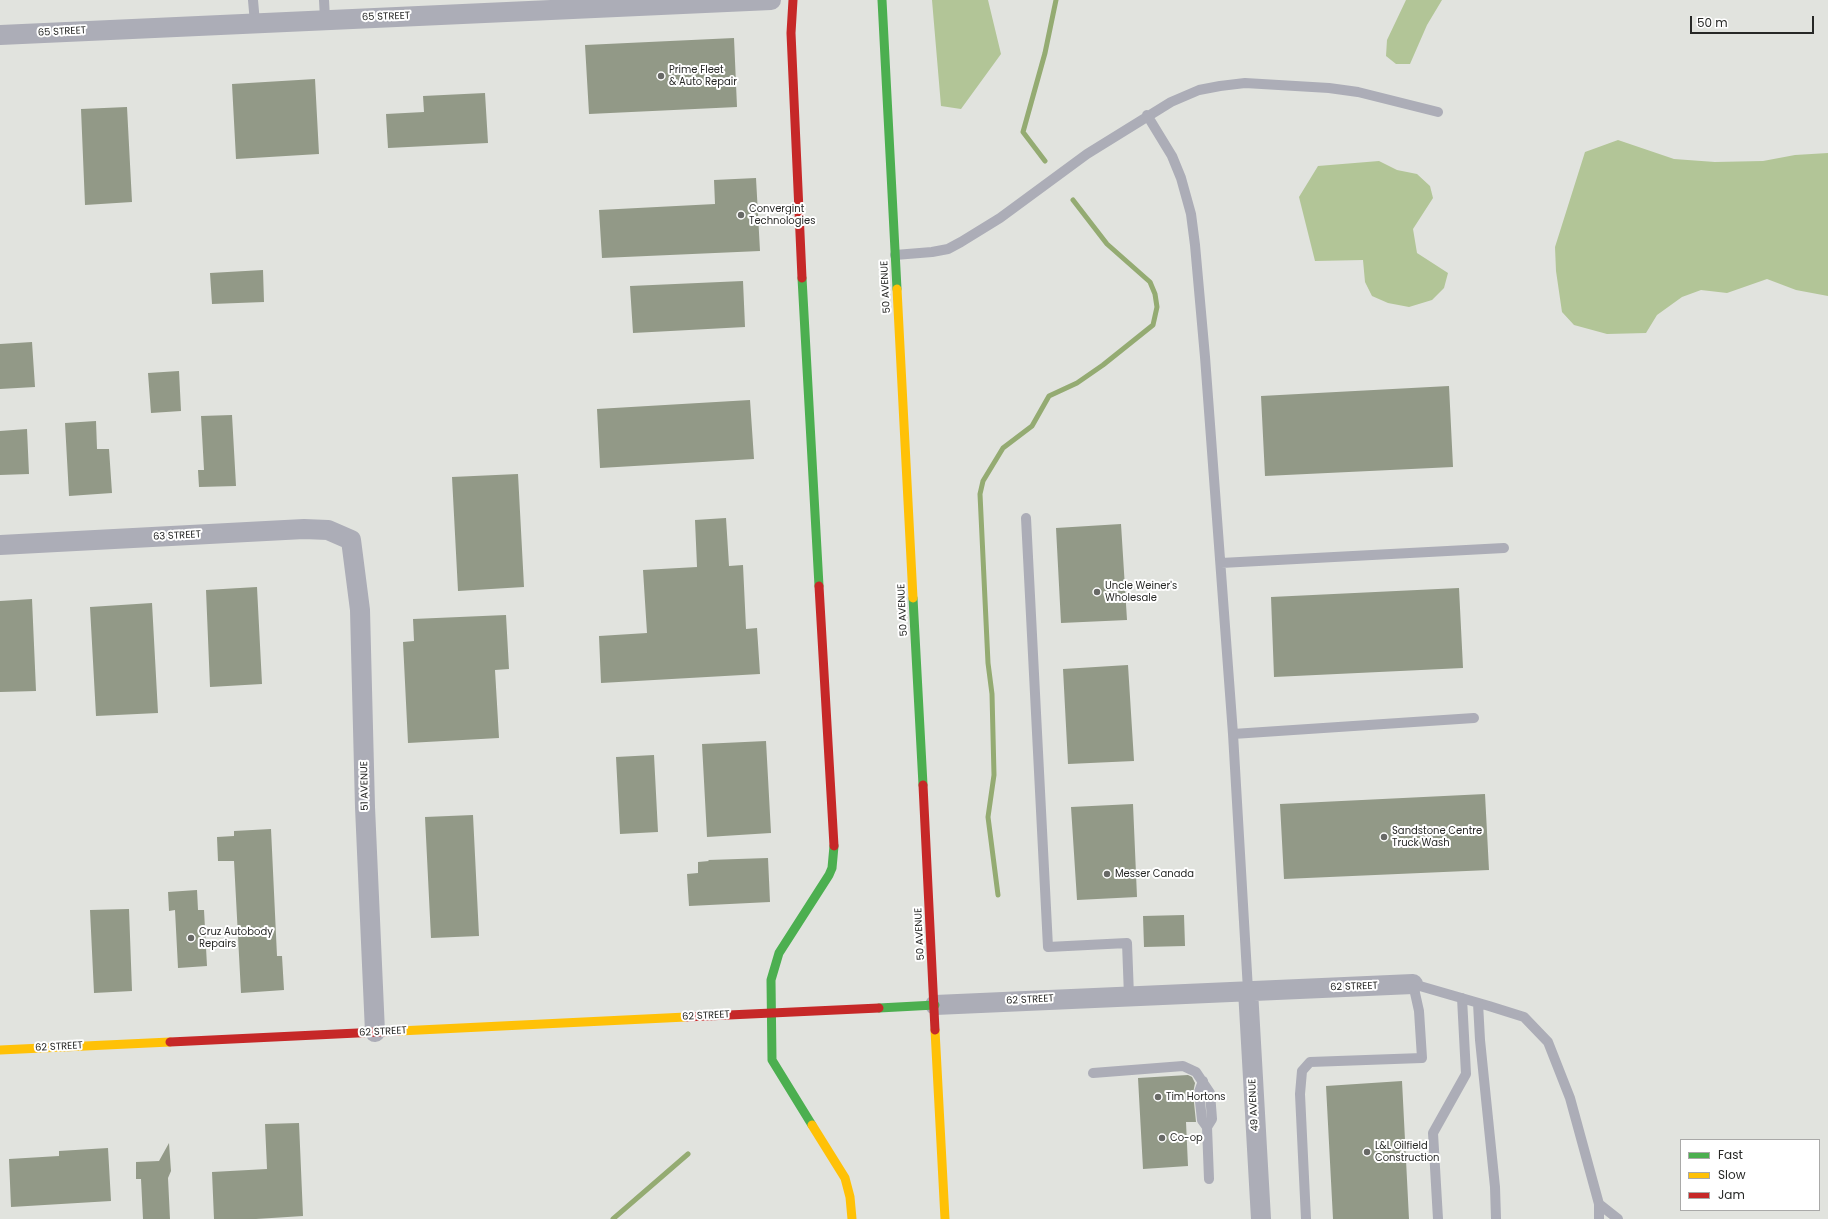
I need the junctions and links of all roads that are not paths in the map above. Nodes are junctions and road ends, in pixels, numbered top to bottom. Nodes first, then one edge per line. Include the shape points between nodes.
1 (253, 0) edge
2 (771, 0) edge
3 (793, 0) edge
4 (882, 0) edge
5 (324, 10) edge
6 (255, 23) junction
7 (0, 35) edge
8 (1438, 112) dead end
9 (1147, 115) junction
10 (895, 255) junction
11 (1026, 518) dead end
12 (351, 540) joint
13 (0, 545) edge
14 (1504, 548) dead end
15 (1221, 563) junction
16 (1474, 718) dead end
17 (1233, 734) junction
18 (1413, 984) junction
19 (1248, 990) junction
20 (1129, 996) junction
21 (1462, 998) junction
22 (1478, 1003) junction
23 (935, 1005) junction
24 (771, 1013) junction
25 (375, 1032) junction
26 (0, 1050) edge
27 (1093, 1073) dead end
28 (1209, 1179) dead end
29 (1599, 1204) junction
30 (852, 1219) edge
31 (945, 1219) edge
32 (1261, 1219) edge
33 (1306, 1219) edge
34 (1438, 1219) edge
35 (1496, 1219) edge
36 (1599, 1219) edge
37 (1618, 1219) edge

1 - 6 lane
2 - 5 street, 65 STREET
3 - 24 main road via 791,33 794,115 834,850 829,876 779,953 771,980
4 - 10 main road, 50 AVENUE
5 - 6 street, 65 STREET
6 - 7 street, 65 STREET
8 - 9 lane via 1358,92 1245,83 1199,90
9 - 10 lane via 1086,154 1000,218 961,242 948,249
9 - 15 lane via 1176,166 1191,214
10 - 23 main road, 50 AVENUE
11 - 20 lane via 1048,947 1127,943
12 - 13 street, 63 STREET via 328,530 304,529
12 - 25 street, 51 AVENUE via 360,610 365,807
14 - 15 lane
15 - 17 lane
16 - 17 lane
17 - 19 lane
18 - 19 street, 62 STREET
18 - 21 lane
18 - 33 lane via 1419,1011 1422,1058 1310,1062 1302,1071 1300,1094
19 - 20 street, 62 STREET
19 - 32 street, 49 AVENUE
20 - 23 street, 62 STREET
21 - 22 lane
21 - 34 lane via 1466,1074 1433,1133
22 - 29 lane via 1524,1017 1548,1042 1570,1098
22 - 35 lane
23 - 24 main road, 62 STREET
23 - 31 main road, 50 AVENUE
24 - 25 main road, 62 STREET
24 - 30 main road via 772,1060 844,1178 850,1197
25 - 26 main road, 62 STREET
27 - 28 lane via 1183,1066 1196,1072 1210,1093 1212,1119 1207,1127
29 - 36 lane
29 - 37 lane

